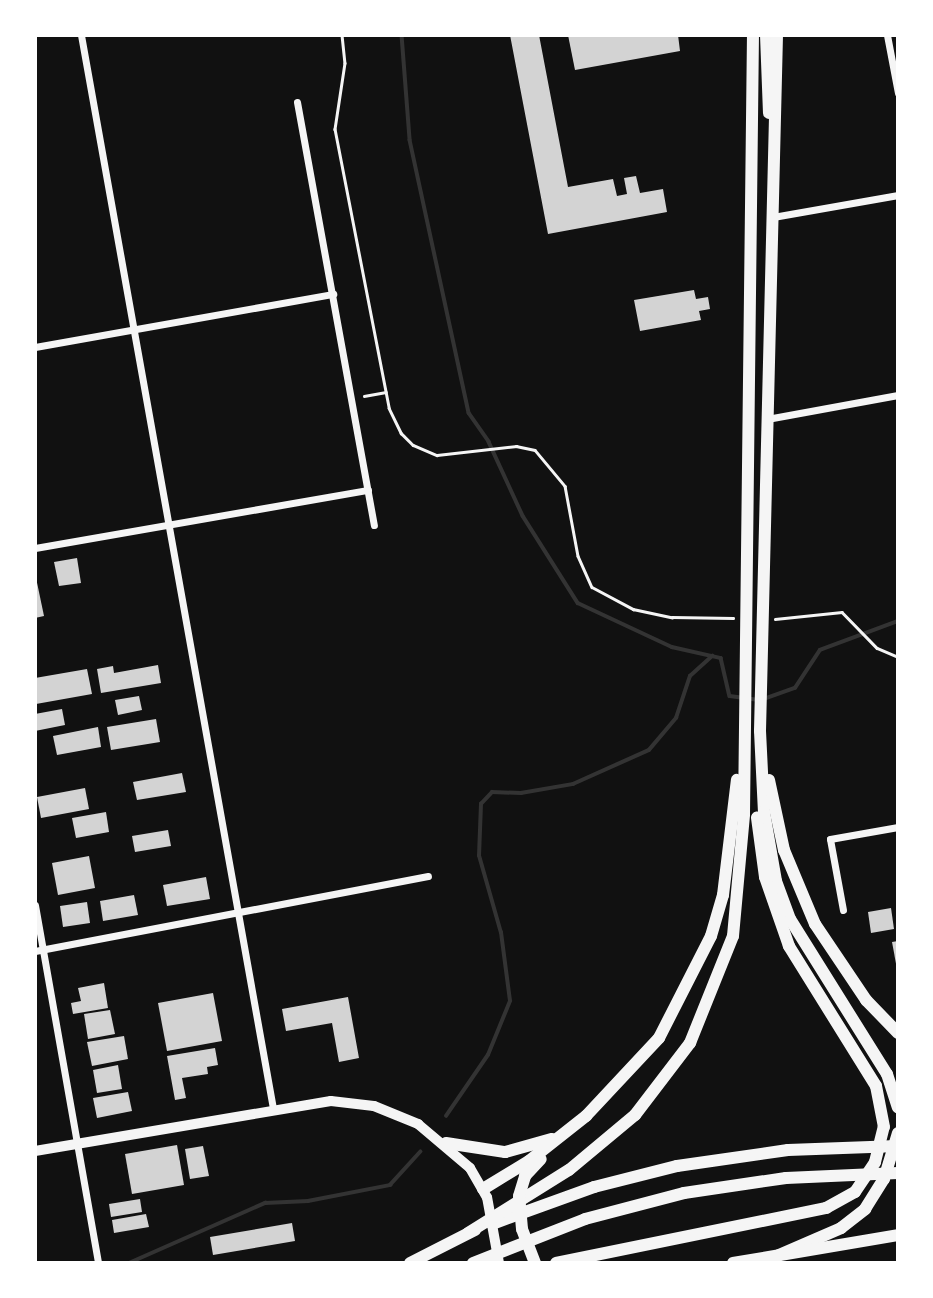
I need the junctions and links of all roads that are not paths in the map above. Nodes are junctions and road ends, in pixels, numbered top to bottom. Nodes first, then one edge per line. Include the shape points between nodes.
1 (81, 35) edge
2 (753, 35) edge
3 (766, 35) edge
4 (777, 35) edge
5 (887, 35) edge
6 (898, 93) edge
7 (297, 102) dead end
8 (775, 137) junction
9 (898, 194) edge
10 (773, 216) junction
11 (332, 294) junction
12 (135, 330) junction
13 (35, 347) edge
14 (898, 396) edge
15 (767, 419) junction
16 (369, 490) junction
17 (170, 525) junction
18 (374, 525) dead end
19 (35, 548) edge
20 (742, 731) junction
21 (760, 731) junction
22 (898, 827) edge
23 (428, 876) dead end
24 (35, 905) edge
25 (844, 910) dead end
26 (238, 914) junction
27 (39, 951) edge
28 (898, 1033) edge
29 (898, 1107) edge
30 (272, 1109) junction
31 (898, 1133) edge
32 (562, 1136) junction
33 (77, 1143) junction
34 (446, 1143) junction
35 (898, 1146) edge
36 (35, 1151) edge
37 (898, 1174) edge
38 (485, 1193) junction
39 (468, 1233) junction
40 (898, 1236) edge
41 (779, 1255) junction
42 (98, 1263) edge
43 (410, 1263) edge
44 (473, 1263) edge
45 (499, 1263) edge
46 (535, 1263) edge
47 (556, 1263) edge
48 (733, 1263) edge

1 - 12 street
2 - 20 main road
3 - 8 main road via 767,102
4 - 8 main road
5 - 6 street
7 - 11 street
8 - 10 main road
9 - 10 street
10 - 15 main road
11 - 12 street
11 - 16 street
12 - 13 street
12 - 17 street
14 - 15 street
15 - 21 main road
16 - 17 street
16 - 18 street
17 - 19 street
17 - 26 street
20 - 32 main road via 723,895 700,967 637,1065
20 - 39 main road via 744,814 738,902 725,963 690,1043 665,1079 607,1142
21 - 28 main road via 775,815 800,892 836,959
21 - 29 main road via 770,850 790,919 887,1074
21 - 47 main road via 755,808 775,911 813,991 876,1086 884,1127 875,1162 855,1192 811,1213
22 - 25 street via 830,839
23 - 26 street
24 - 27 street
26 - 27 street
26 - 30 street
27 - 33 street
30 - 33 main road
30 - 34 main road via 331,1101 374,1106 418,1124
31 - 41 main road via 877,1191 865,1209 841,1228
32 - 34 main road via 505,1152
32 - 38 main road
32 - 46 main road via 521,1185 522,1229
33 - 36 main road
33 - 42 street
34 - 38 main road
35 - 39 main road via 788,1150 677,1166 594,1187
37 - 44 main road via 786,1178 684,1193 585,1219
38 - 45 main road
39 - 43 main road
40 - 41 main road
41 - 48 main road

